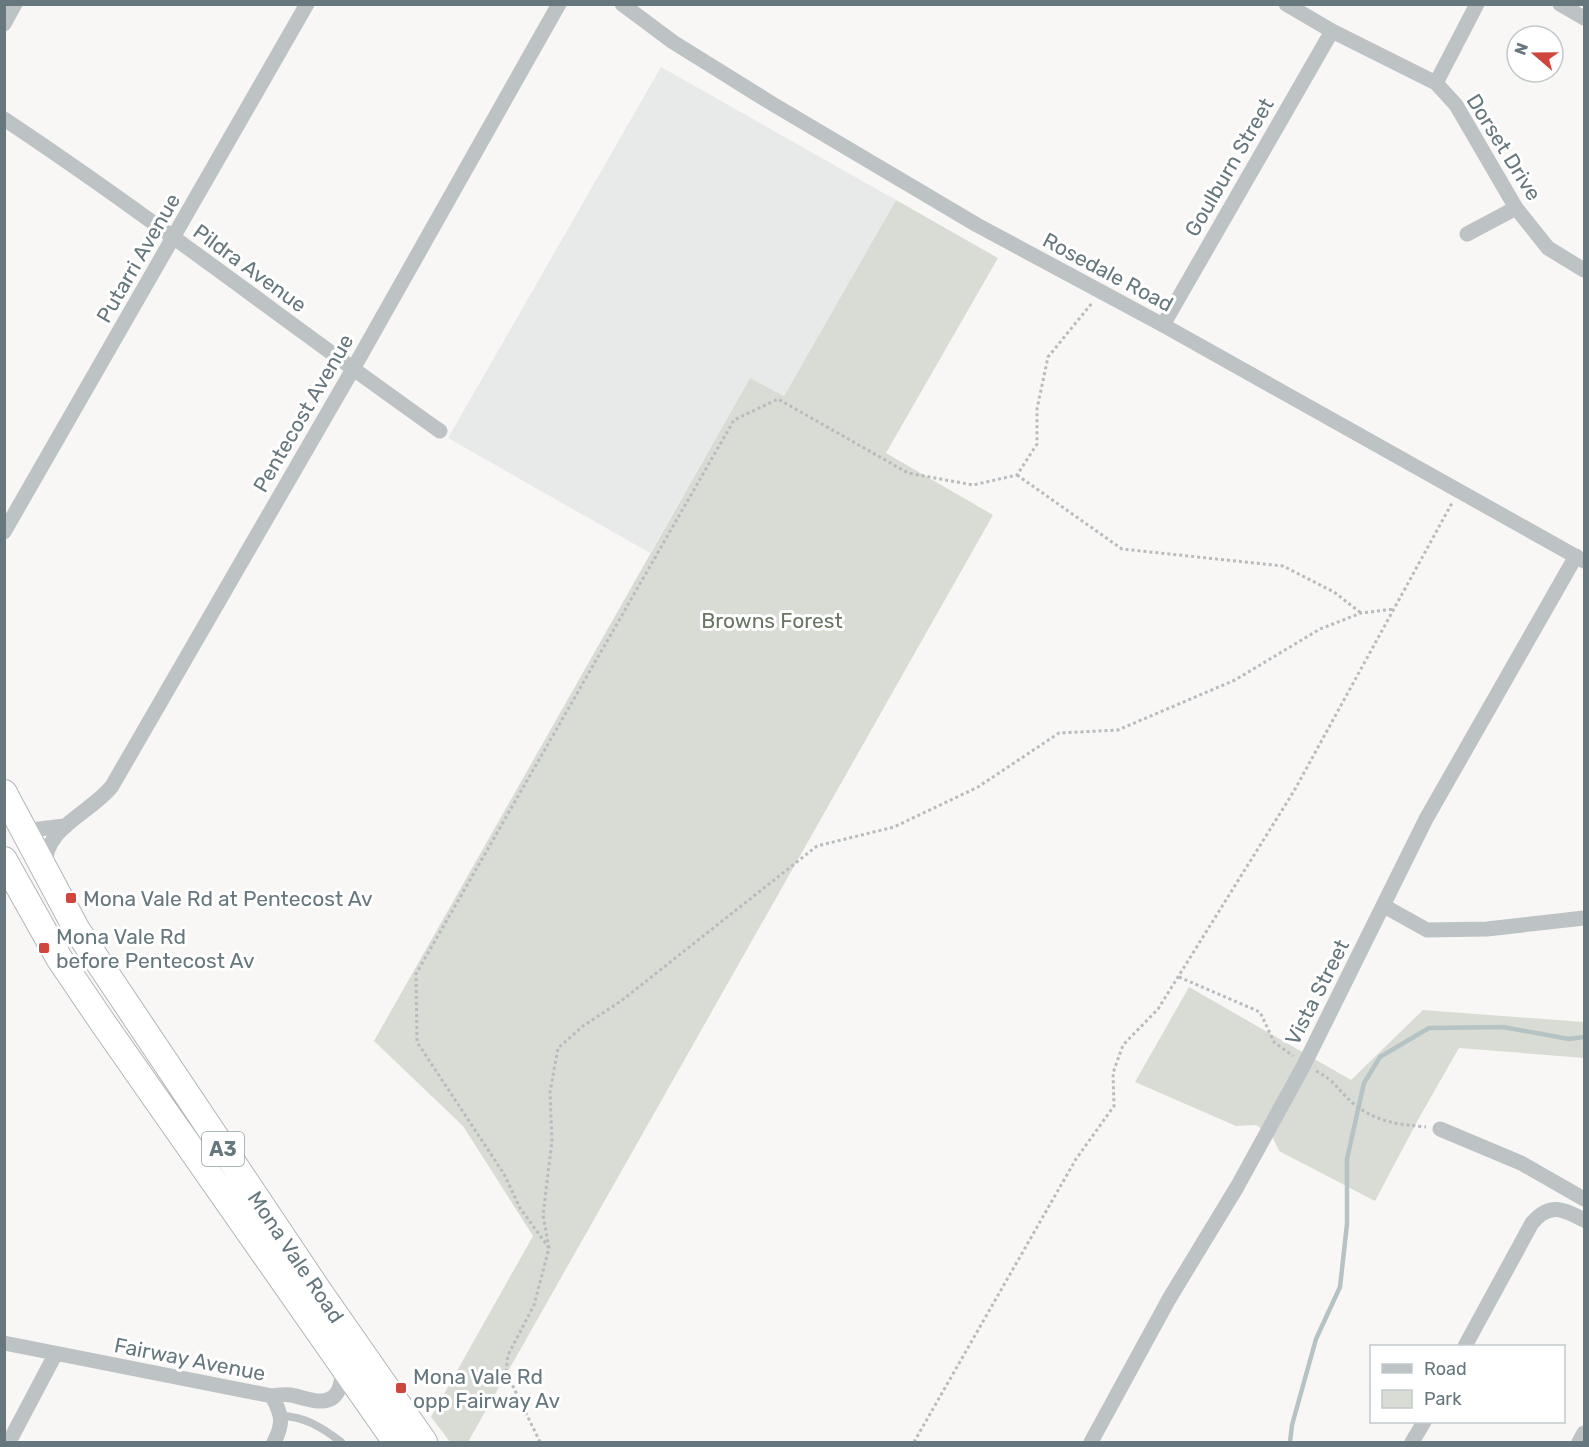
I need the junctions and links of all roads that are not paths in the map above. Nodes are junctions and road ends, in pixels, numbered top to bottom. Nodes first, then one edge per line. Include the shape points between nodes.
1 (15, 4) edge
2 (307, 4) edge
3 (559, 4) edge
4 (622, 4) edge
5 (1286, 4) edge
6 (1478, 4) edge
7 (1560, 4) edge
8 (1584, 18) edge
9 (4, 24) edge
10 (1332, 31) junction
11 (1436, 83) junction
12 (4, 119) edge
13 (1516, 208) junction
14 (1467, 234) dead end
15 (174, 238) junction
16 (1584, 270) edge
17 (1162, 325) junction
18 (353, 369) junction
19 (440, 431) dead end
20 (4, 532) edge
21 (1580, 559) edge
22 (4, 793) edge
23 (64, 826) junction
24 (22, 855) edge
25 (1384, 906) junction
26 (1584, 918) edge
27 (1440, 1129) road end
28 (1584, 1199) edge
29 (1584, 1220) edge
30 (4, 1343) edge
31 (1466, 1345) edge
32 (55, 1355) junction
33 (343, 1365) junction
34 (272, 1396) junction
35 (281, 1416) junction
36 (1423, 1423) edge
37 (1584, 1433) edge
38 (9, 1443) edge
39 (274, 1443) edge
40 (341, 1443) edge
41 (396, 1443) edge
42 (424, 1443) edge
43 (1091, 1443) edge
44 (1412, 1443) edge
45 (1579, 1443) edge

1 - 9 street
2 - 15 street, Putarri Avenue
3 - 18 street, Pentecost Avenue
4 - 17 street, Rosedale Road via 672,42 976,225
5 - 10 street, Dorset Drive
6 - 11 street
7 - 8 street
10 - 11 street, Dorset Drive
10 - 17 street, Goulburn Street
11 - 13 street, Dorset Drive via 1456,105
12 - 15 street, Pildra Avenue
13 - 14 street
13 - 16 street, Dorset Drive via 1548,248
15 - 18 street, Pildra Avenue
15 - 20 street, Putarri Avenue
17 - 21 street, Rosedale Road
18 - 19 street, Pildra Avenue
18 - 23 street, Pentecost Avenue via 112,786 93,806
21 - 25 street, Vista Street via 1426,819
22 - 24 highway, Mona Vale Road / A3
23 - 24 street, Pentecost Avenue
23 - 24 street, Pentecost Avenue via 47,848
24 - 33 highway, Mona Vale Road / A3 via 59,957
24 - 42 highway, Mona Vale Road / A3
25 - 26 street via 1428,930
25 - 43 street, Vista Street via 1304,1065 1237,1187 1168,1299
27 - 28 street via 1521,1162
29 - 31 street via 1563,1209 1538,1216
30 - 32 street, Fairway Avenue
32 - 34 street, Fairway Avenue
32 - 38 street
33 - 34 street, Fairway Avenue via 340,1386 329,1399 321,1402
33 - 41 highway, Mona Vale Road / A3
34 - 35 street
35 - 39 street via 281,1430
35 - 40 lane via 295,1416
36 - 44 street
37 - 45 street

